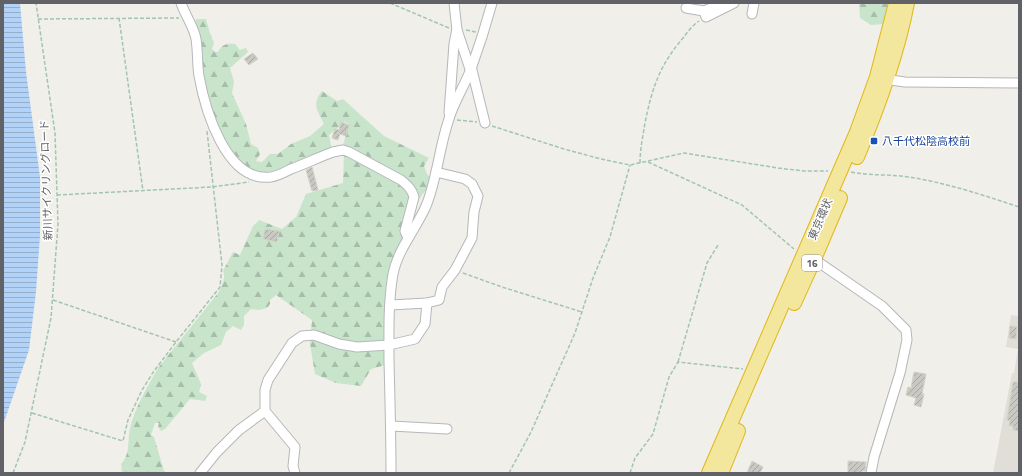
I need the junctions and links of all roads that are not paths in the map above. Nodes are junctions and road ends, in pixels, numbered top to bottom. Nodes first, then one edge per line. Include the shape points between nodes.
1 (181, 3) edge
2 (454, 3) edge
3 (492, 3) edge
4 (722, 3) edge
5 (734, 3) edge
6 (754, 3) edge
7 (896, 3) edge
8 (907, 3) edge
9 (686, 8) dead end
10 (705, 14) junction
11 (752, 14) dead end
12 (457, 30) junction
13 (471, 68) junction
14 (882, 79) junction
15 (1019, 84) edge
16 (448, 120) junction
17 (485, 123) road end
18 (436, 172) junction
19 (408, 238) junction
20 (810, 256) junction
21 (426, 303) junction
22 (390, 305) junction
23 (389, 346) junction
24 (265, 411) junction
25 (391, 426) junction
26 (447, 429) dead end
27 (200, 473) edge
28 (295, 473) edge
29 (392, 473) edge
30 (709, 473) edge
31 (721, 473) edge
32 (871, 473) edge

1 - 19 street via 194,31 197,61 210,120 236,164 253,174 264,177 276,176 342,150 349,152 409,186 414,197 405,231
2 - 12 street
3 - 13 street
4 - 10 street
5 - 10 street
6 - 11 street
7 - 14 highway, 東京環状 / 16
8 - 14 highway, 東京環状 / 16
9 - 10 street
12 - 13 street
12 - 16 street
13 - 16 street
13 - 17 street
14 - 15 street via 905,82
14 - 20 highway, 東京環状 / 16 via 865,112 846,172
16 - 18 street
18 - 19 street via 426,206
18 - 21 street via 465,179 472,184 478,196 472,238 455,270 442,287 439,300
19 - 22 street via 395,268
20 - 30 highway, 東京環状 / 16 via 754,370
20 - 31 highway, 東京環状 / 16
20 - 32 street via 882,306 906,330 908,340 900,373
21 - 22 street
21 - 23 street via 425,324 415,339
22 - 23 street
23 - 24 street via 357,347 314,335 302,336 292,343 268,380 265,390
23 - 25 street
24 - 27 street via 239,430
24 - 28 street via 295,447
25 - 26 street
25 - 29 street

